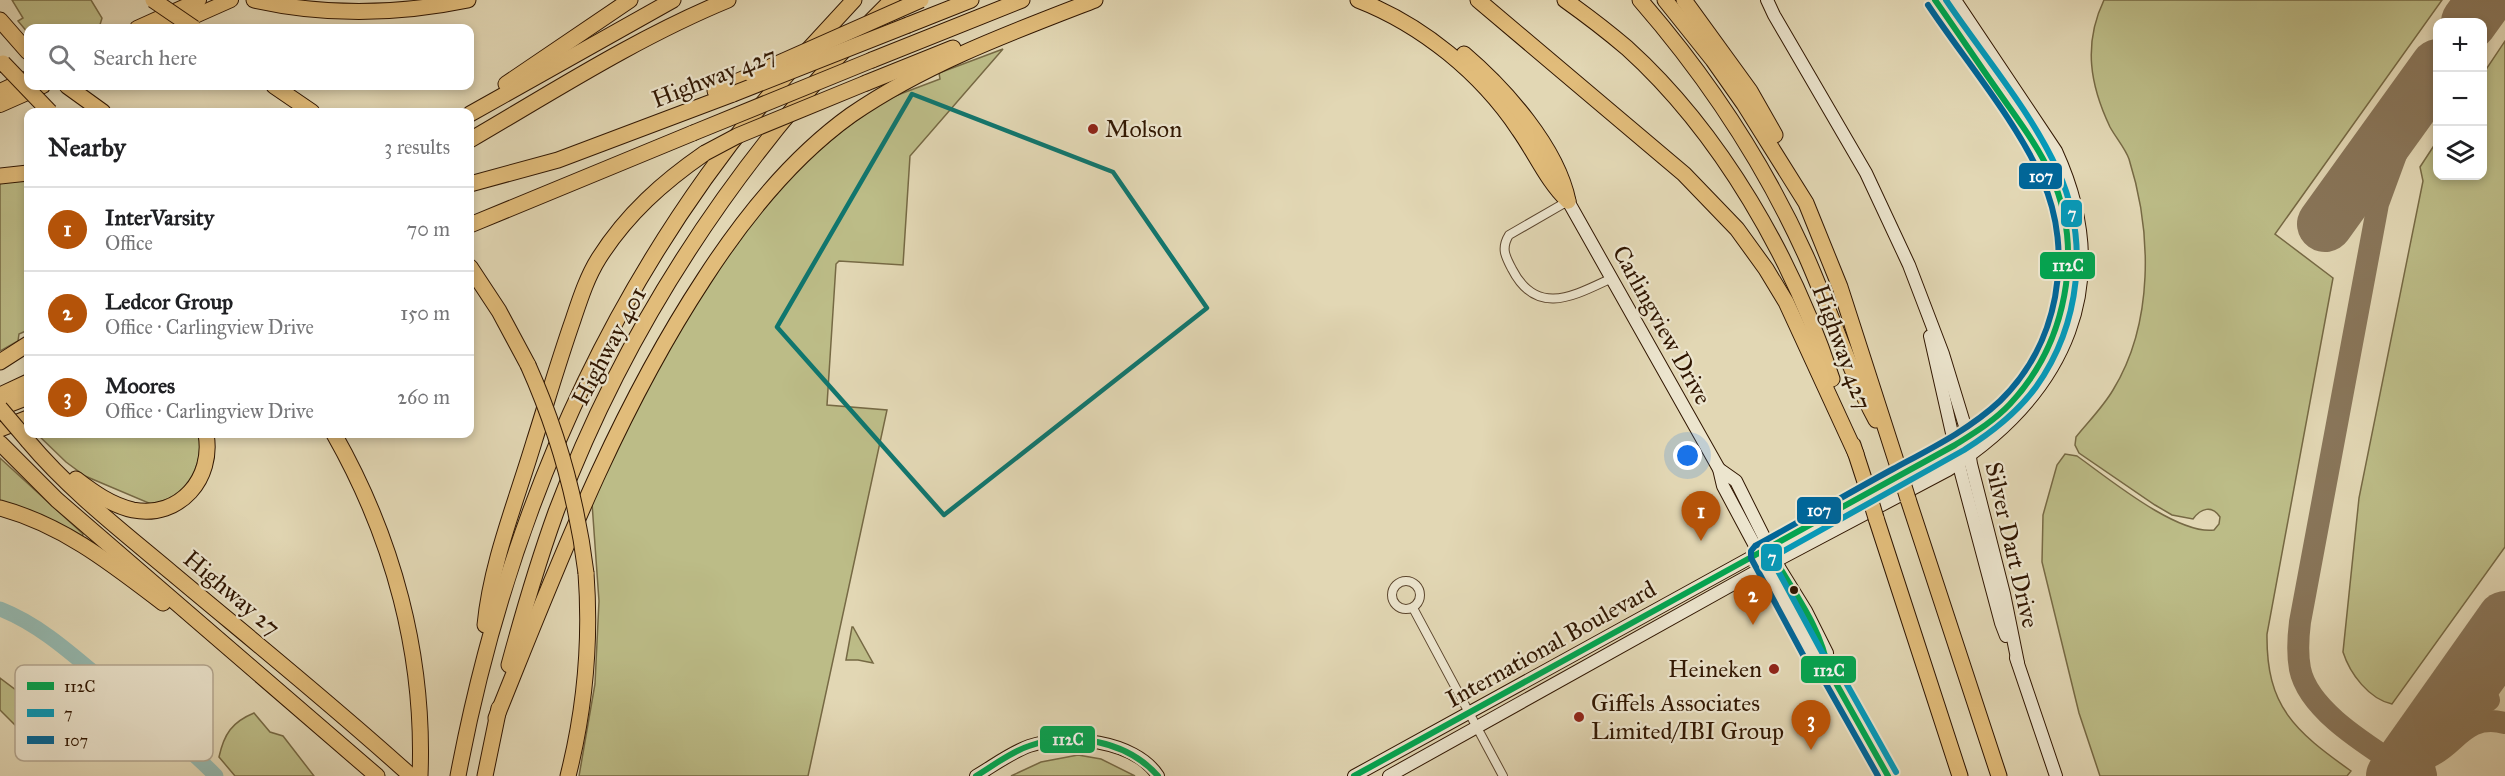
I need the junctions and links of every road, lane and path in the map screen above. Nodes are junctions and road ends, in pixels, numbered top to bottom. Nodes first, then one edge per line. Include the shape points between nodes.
1 (153, 0) edge
2 (199, 0) edge
3 (231, 0) edge
4 (254, 0) edge
5 (468, 0) edge
6 (630, 0) edge
7 (673, 0) edge
8 (728, 0) edge
9 (854, 0) edge
10 (892, 0) edge
11 (921, 0) edge
12 (971, 0) edge
13 (1022, 0) edge
14 (1073, 0) edge
15 (1095, 0) edge
16 (1358, 0) edge
17 (1380, 0) edge
18 (1478, 0) edge
19 (1565, 0) edge
20 (1640, 0) edge
21 (1665, 0) edge
22 (1684, 0) edge
23 (1767, 0) edge
24 (1935, 0) edge
25 (1955, 0) edge
26 (0, 20) edge
27 (146, 24) edge
28 (177, 24) edge
29 (188, 24) edge
30 (24, 47) edge
31 (2, 62) edge
32 (24, 80) edge
33 (24, 85) edge
34 (29, 90) edge
35 (34, 90) edge
36 (72, 90) edge
37 (280, 90) edge
38 (0, 91) edge
39 (0, 105) edge
40 (46, 108) edge
41 (97, 108) edge
42 (306, 108) edge
43 (469, 108) edge
44 (474, 112) edge
45 (624, 136) junction
46 (474, 138) edge
47 (24, 173) edge
48 (0, 176) edge
49 (474, 183) edge
50 (1568, 201) junction
51 (1806, 203) junction
52 (474, 223) edge
53 (474, 273) edge
54 (1612, 278) junction
55 (1922, 300) junction
56 (24, 347) edge
57 (24, 359) edge
58 (0, 362) edge
59 (0, 370) edge
60 (24, 384) edge
61 (0, 395) edge
62 (24, 399) edge
63 (0, 408) edge
64 (24, 420) edge
65 (0, 429) edge
66 (24, 436) edge
67 (1967, 437) junction
68 (25, 438) edge
69 (206, 438) edge
70 (336, 438) edge
71 (28, 441) junction
72 (1955, 445) junction
73 (3, 447) edge
74 (1856, 454) junction
75 (1964, 459) junction
76 (1896, 462) junction
77 (0, 508) edge
78 (1764, 551) junction
79 (1771, 564) junction
80 (1413, 608) dead end
81 (257, 673) junction
82 (479, 676) junction
83 (1470, 712) junction
84 (496, 718) junction
85 (1477, 725) junction
86 (377, 776) edge
87 (411, 776) edge
88 (420, 776) edge
89 (458, 776) edge
90 (486, 776) edge
91 (568, 776) edge
92 (976, 776) edge
93 (1158, 776) edge
94 (1354, 776) edge
95 (1389, 776) edge
96 (1503, 776) edge
97 (1888, 776) edge
98 (1960, 776) edge
99 (1999, 776) edge
100 (2056, 776) edge

1 - 29 highway, bridge
2 - 27 main road
3 - 28 main road
4 - 5 highway via 348,13
6 - 43 highway
7 - 44 highway
8 - 46 highway via 647,38
9 - 82 highway, Highway 401 via 786,75 702,183 610,330 538,486
10 - 84 highway, Highway 401 via 758,152 686,255 634,343 556,512 526,604
11 - 45 highway, bridge
12 - 45 highway, Highway 427, bridge
13 - 52 highway, bridge
14 - 82 highway, bridge via 737,136 669,177 619,229 584,289 563,349 493,578
15 - 84 highway via 953,58 884,93 805,153 755,209 692,297 625,416 543,597
16 - 50 highway via 1418,32 1463,65 1501,105 1555,188
17 - 50 highway via 1450,42 1506,93 1547,152 1564,183
18 - 74 highway via 1684,174 1731,222 1786,302
19 - 74 highway, Highway 427 via 1628,49 1663,86 1689,114 1745,193 1808,314
20 - 76 highway via 1695,68 1760,165 1806,257 1858,384
21 - 51 highway, Highway 427 via 1732,86
22 - 51 highway via 1755,99
23 - 55 main road, Silver Dart Drive via 1866,173
24 - 67 main road, International Boulevard via 2043,159 2055,187 2067,236 2062,309 2043,357 2010,404
25 - 75 main road, International Boulevard via 2056,150 2076,206 2081,258 2080,289 2072,321 2053,368 2018,414
26 - 30 highway
31 - 33 highway, bridge
32 - 38 main road
34 - 40 highway, bridge
35 - 39 main road
36 - 41 highway
37 - 42 highway
45 - 49 highway, Highway 427 via 539,166
47 - 48 highway
50 - 54 main road, Carlingview Drive
50 - 54 street via 1509,235 1504,242 1504,252 1518,281 1536,294 1563,299
51 - 76 highway, Highway 427 via 1840,287
53 - 91 highway, bridge via 499,311 544,402 567,472 586,573 586,672
54 - 78 main road, Carlingview Drive via 1719,469 1736,481
55 - 67 main road, Silver Dart Drive via 1943,354
55 - 72 main road, Silver Dart Drive
56 - 58 highway
57 - 59 highway
60 - 61 highway
62 - 63 highway
63 - 66 highway, bridge
64 - 65 highway
67 - 72 main road, International Boulevard
67 - 75 main road, Silver Dart Drive
68 - 71 highway, bridge
69 - 71 highway via 206,464 195,489 171,506 144,511 101,497
70 - 88 highway via 363,489 390,557 409,629 420,712
71 - 87 highway, Highway 27 via 63,479 116,526
72 - 75 main road, Silver Dart Drive
72 - 78 main road, International Boulevard
73 - 81 highway, Highway 27 via 64,506
74 - 98 highway, Highway 427, bridge
75 - 79 main road, International Boulevard
75 - 100 main road, Silver Dart Drive via 2004,594 2018,663
76 - 99 highway, Highway 427, bridge
77 - 81 highway via 45,523 79,542
78 - 79 main road, Carlingview Drive
78 - 83 main road, International Boulevard
79 - 85 main road, International Boulevard
79 - 97 main road, Carlingview Drive via 1806,611 1827,653 1828,669
80 - 83 street
81 - 86 highway, Highway 27
82 - 89 highway, Highway 401
83 - 85 street
83 - 94 main road, International Boulevard
84 - 90 highway, Highway 401
85 - 95 main road, International Boulevard
85 - 96 street
92 - 93 main road via 1029,746 1072,740 1094,741 1131,754

